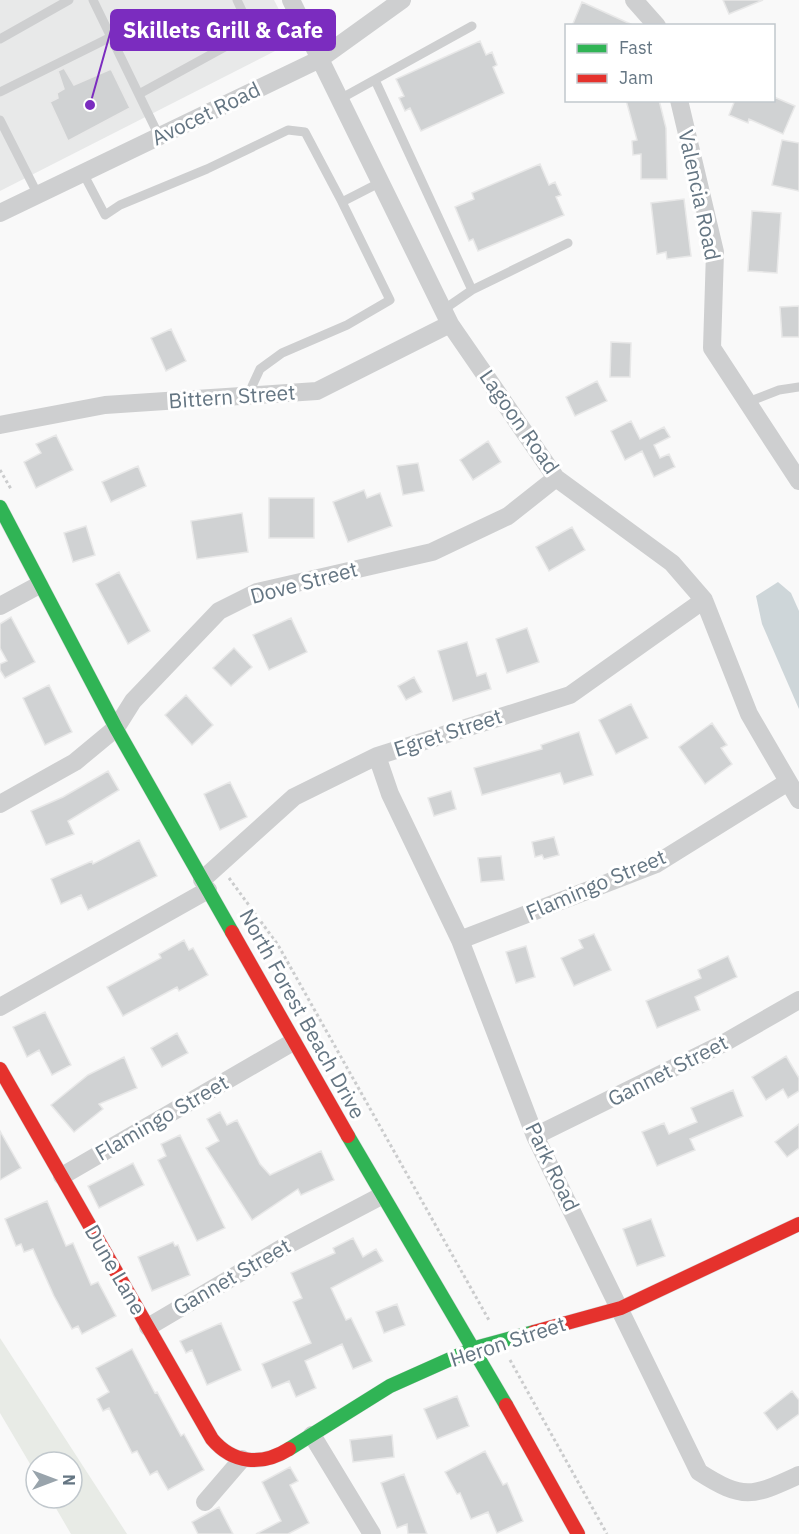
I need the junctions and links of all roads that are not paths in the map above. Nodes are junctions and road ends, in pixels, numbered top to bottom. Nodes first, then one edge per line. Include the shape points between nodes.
1 (69, 0) edge
2 (93, 0) edge
3 (237, 0) edge
4 (291, 0) edge
5 (402, 0) edge
6 (634, 0) edge
7 (655, 24) edge
8 (472, 26) dead end
9 (111, 37) junction
10 (0, 39) edge
11 (320, 59) junction
12 (375, 80) junction
13 (0, 92) edge
14 (139, 94) junction
15 (340, 99) junction
16 (679, 102) edge
17 (0, 120) edge
18 (159, 136) junction
19 (83, 173) junction
20 (381, 183) junction
21 (38, 195) junction
22 (342, 202) junction
23 (0, 213) edge
24 (568, 243) dead end
25 (472, 290) junction
26 (446, 317) junction
27 (799, 387) edge
28 (248, 395) junction
29 (748, 402) junction
30 (0, 425) edge
31 (556, 477) junction
32 (799, 481) edge
33 (0, 507) edge
34 (39, 585) junction
35 (704, 600) junction
36 (0, 606) edge
37 (116, 729) junction
38 (377, 756) junction
39 (788, 782) junction
40 (799, 800) edge
41 (0, 804) edge
42 (205, 885) junction
43 (460, 940) junction
44 (799, 1000) edge
45 (0, 1007) edge
46 (293, 1042) junction
47 (0, 1069) edge
48 (535, 1136) junction
49 (62, 1176) junction
50 (381, 1196) junction
51 (799, 1224) edge
52 (621, 1308) junction
53 (148, 1327) junction
54 (475, 1348) junction
55 (312, 1435) junction
56 (242, 1459) junction
57 (799, 1475) edge
58 (205, 1502) dead end
59 (372, 1534) edge
60 (578, 1534) edge

1 - 10 lane
2 - 9 lane
3 - 14 lane via 252,32
4 - 11 street, Lagoon Road
5 - 11 street, Avocet Road
6 - 7 street
8 - 12 lane
9 - 13 lane
9 - 14 lane
11 - 15 street, Lagoon Road
11 - 18 street, Avocet Road
12 - 15 lane
12 - 25 lane
14 - 18 lane
15 - 20 street, Lagoon Road
16 - 29 street, Valencia Road via 715,252 712,348
17 - 21 lane
18 - 19 street, Avocet Road
19 - 21 street, Avocet Road
19 - 22 lane via 105,215 288,130 305,132
20 - 22 lane
20 - 26 street, Lagoon Road
21 - 23 street, Avocet Road
22 - 28 lane via 390,300 347,325 282,353 260,369
24 - 25 lane
25 - 26 lane
26 - 28 street, Bittern Street via 317,391
26 - 31 street, Lagoon Road
27 - 29 lane
28 - 30 street, Bittern Street via 105,405
29 - 32 street, Valencia Road
31 - 35 street, Lagoon Road via 672,563
31 - 37 street, Dove Street via 508,516 432,552 257,592 219,611 133,701
33 - 34 street, North Forest Beach Drive
34 - 36 street
34 - 37 street, North Forest Beach Drive
35 - 38 street, Egret Street via 570,695
35 - 39 street, Lagoon Road via 749,714
37 - 41 street, Dove Street via 75,762
37 - 42 street, North Forest Beach Drive
38 - 42 street, Egret Street via 294,797 220,865
38 - 43 street, Park Road via 390,794
39 - 40 street, Lagoon Road
39 - 43 street, Flamingo Street via 656,864
42 - 45 street, Egret Street
42 - 46 street, North Forest Beach Drive
43 - 48 street, Park Road
44 - 48 street, Gannet Street via 724,1043
46 - 49 street, Flamingo Street
46 - 50 street, North Forest Beach Drive
47 - 49 street, Dune Lane
48 - 52 street, Park Road
49 - 53 street, Dune Lane
50 - 53 street, Gannet Street via 282,1248
50 - 54 street, North Forest Beach Drive
51 - 52 street, Heron Street
52 - 54 street, Heron Street
52 - 57 street, Park Road via 699,1472 726,1489 760,1493
53 - 56 street, Dune Lane via 212,1439 222,1451
54 - 55 street, Heron Street via 390,1386
54 - 60 street, North Forest Beach Drive
55 - 56 street, Heron Street via 273,1459
55 - 59 street
56 - 58 street

